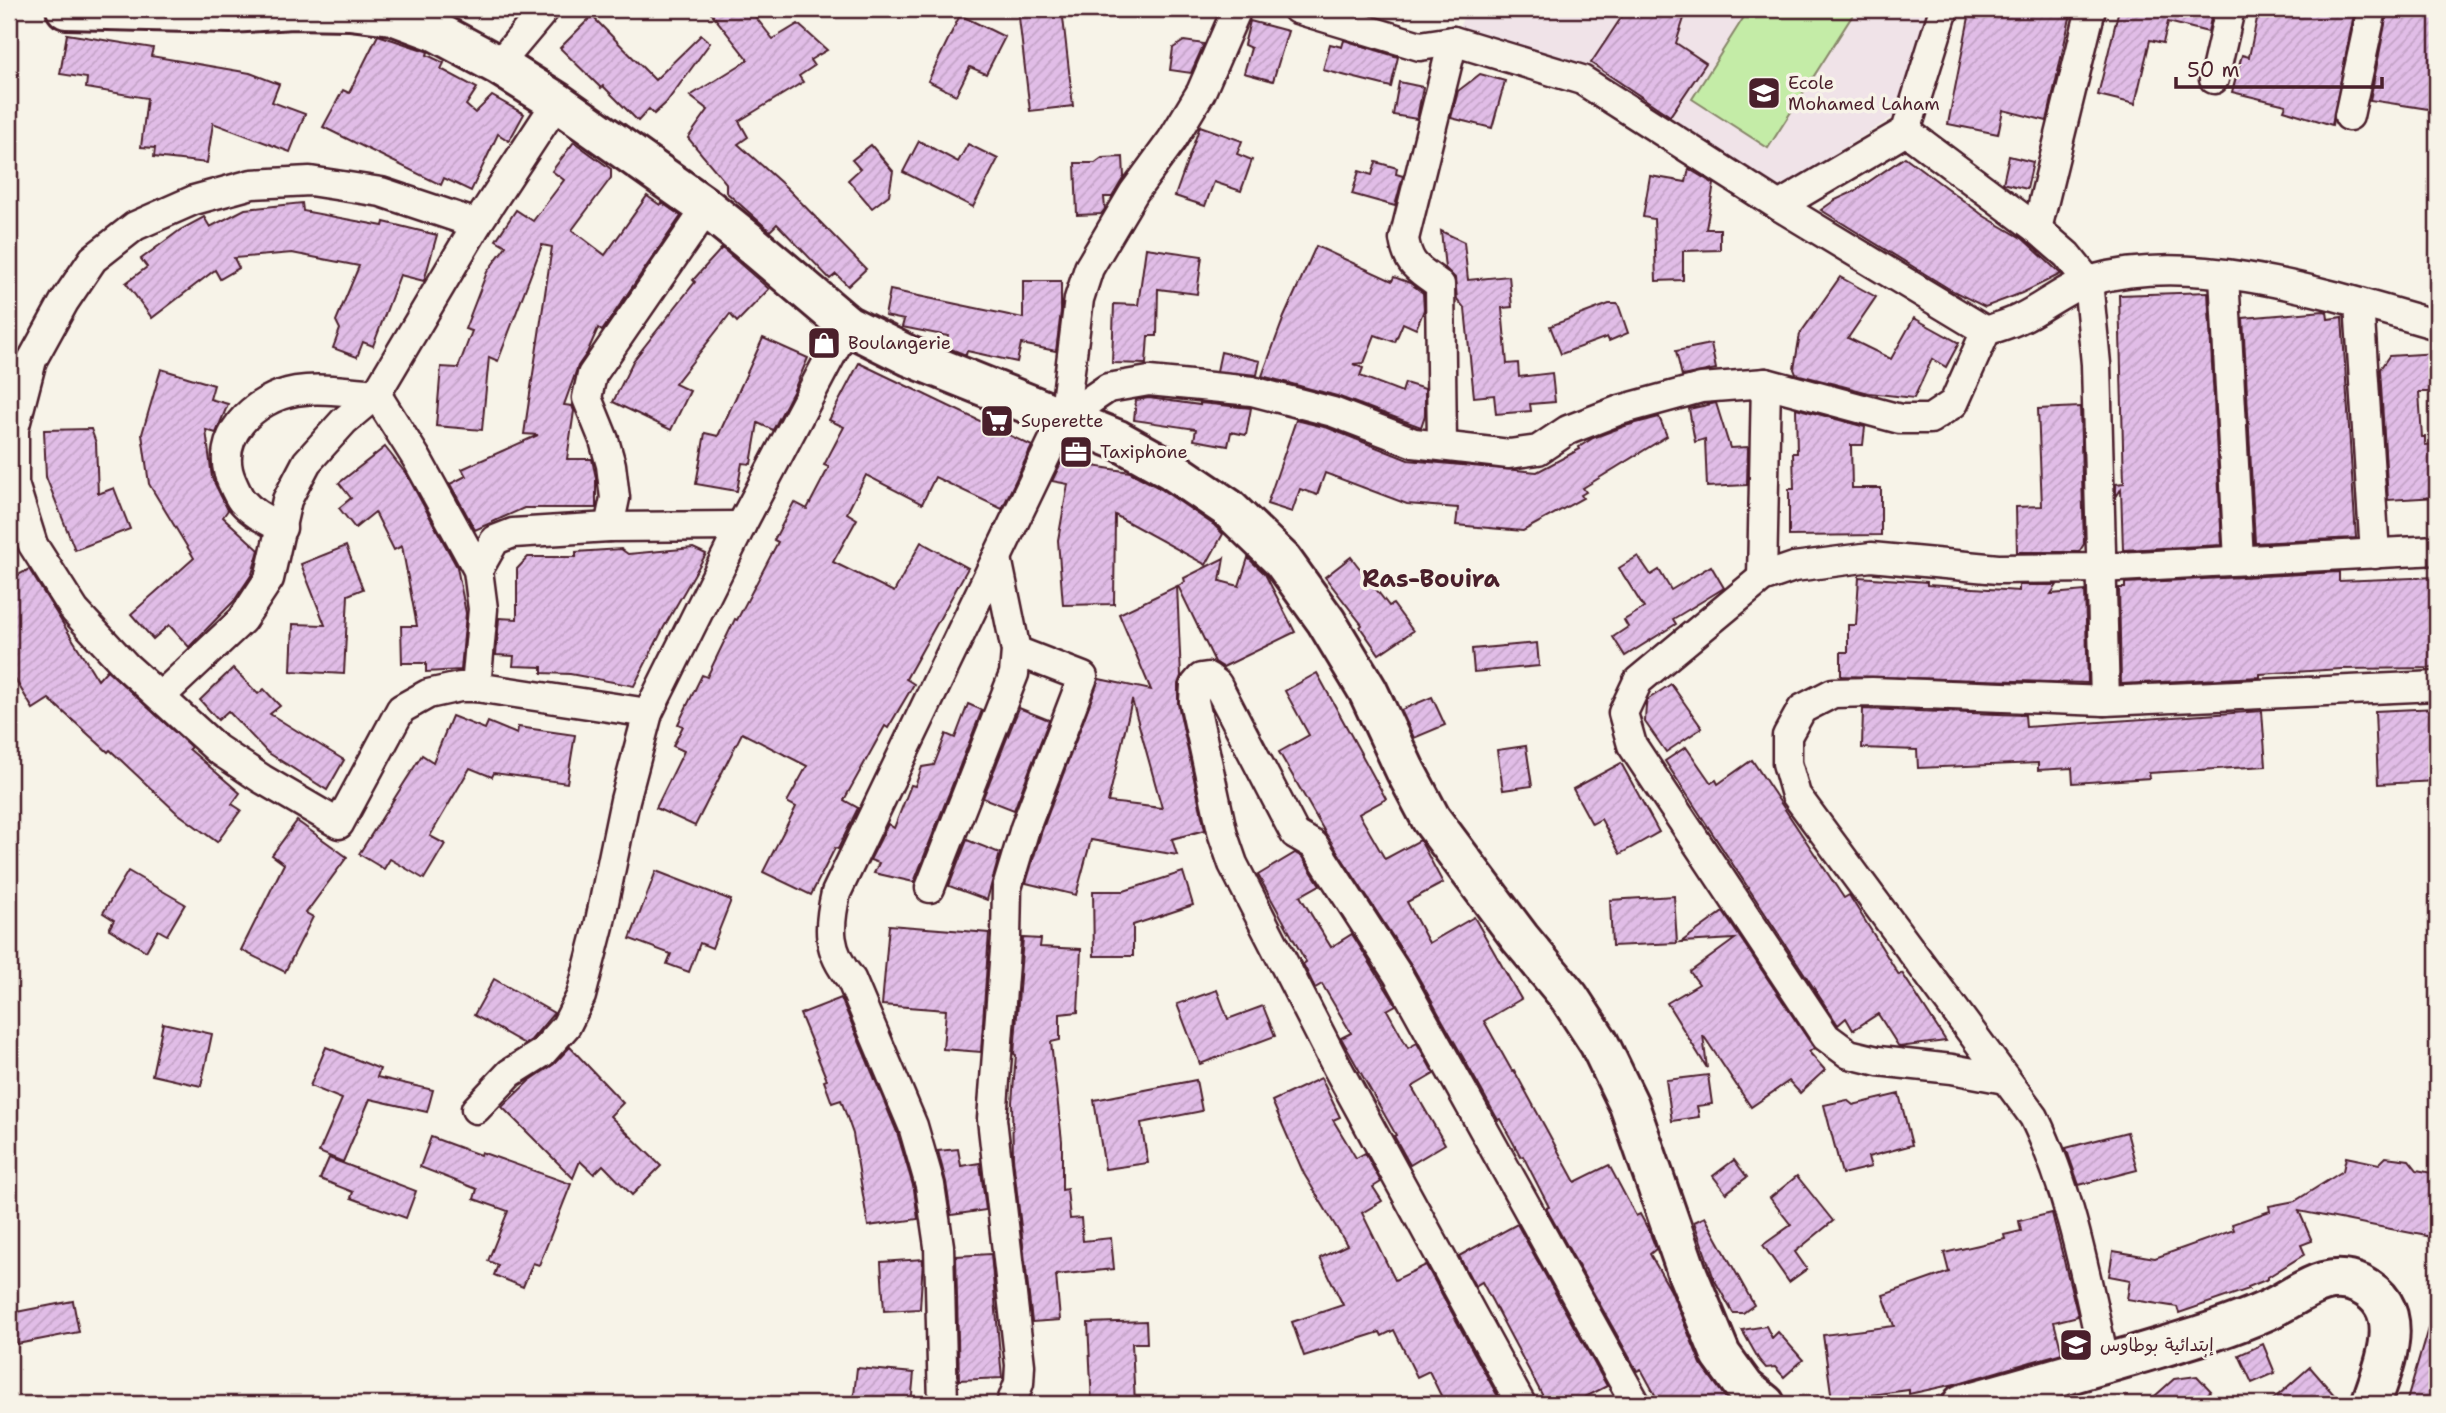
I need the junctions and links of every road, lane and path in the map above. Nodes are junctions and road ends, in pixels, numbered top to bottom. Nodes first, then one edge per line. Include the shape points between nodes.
1 (66, 9) edge
2 (545, 9) edge
3 (1237, 9) edge
4 (1297, 9) edge
5 (1944, 9) edge
6 (2091, 9) edge
7 (2230, 9) edge
8 (2372, 9) edge
9 (1453, 41) junction
10 (498, 65) junction
11 (2214, 79) dead end
12 (557, 102) junction
13 (2349, 116) dead end
14 (1906, 131) junction
15 (1779, 206) junction
16 (707, 208) junction
17 (477, 224) junction
18 (2037, 229) junction
19 (2224, 275) junction
20 (2088, 281) junction
21 (2359, 303) junction
22 (847, 325) junction
23 (2437, 325) edge
24 (1986, 331) junction
25 (1766, 383) junction
26 (376, 394) junction
27 (1064, 418) junction
28 (1442, 446) junction
29 (741, 526) junction
30 (609, 527) junction
31 (282, 528) junction
32 (2437, 551) edge
33 (2375, 554) junction
34 (996, 558) junction
35 (2239, 560) junction
36 (2100, 568) junction
37 (478, 570) junction
38 (1762, 578) junction
39 (1016, 651) junction
40 (2437, 686) edge
41 (476, 687) junction
42 (160, 696) junction
43 (2105, 701) junction
44 (648, 713) junction
45 (930, 888) dead end
46 (2005, 1079) junction
47 (477, 1109) dead end
48 (2105, 1364) junction
49 (2038, 1392) edge
50 (943, 1404) edge
51 (1011, 1404) edge
52 (1521, 1404) edge
53 (1636, 1404) edge
54 (1765, 1404) edge
55 (1962, 1404) edge
56 (2371, 1404) edge

1 - 10 street via 230,13 349,9 392,15 436,31
2 - 10 street
3 - 27 street via 1201,92 1088,268 1079,299
4 - 9 street via 1420,46
5 - 14 street
6 - 18 street
7 - 11 street
8 - 13 street
9 - 15 street via 1582,80
9 - 28 street via 1404,239 1415,267 1440,285
10 - 12 street
12 - 16 street
12 - 17 street
14 - 15 street
14 - 18 street
15 - 24 street
16 - 22 street
16 - 30 street via 592,375 587,398 604,440 615,498
17 - 26 street
17 - 42 street via 381,191 310,181 252,184 194,200 135,226 93,259 64,302 32,360 14,429 14,484 33,545 75,611
18 - 20 street
19 - 20 street via 2130,271
19 - 21 street via 2300,287
19 - 35 street
20 - 24 street via 2018,320
20 - 36 street via 2096,364
21 - 23 street
21 - 33 street
22 - 27 street via 909,356
22 - 29 street
24 - 25 street via 1954,402 1930,419 1900,419
25 - 28 street via 1701,388 1655,399 1568,430 1526,454
25 - 38 street
26 - 31 street via 307,462 287,500
26 - 31 street via 294,391 245,416 230,436 229,476 240,499
26 - 37 street
27 - 28 street via 1108,388 1149,381 1252,391 1334,412 1414,443
27 - 34 street
27 - 54 street via 1118,440 1228,508 1282,561 1326,621 1368,691 1431,819 1600,1042 1629,1105 1721,1355 1745,1388
29 - 30 street
29 - 44 street
30 - 37 street via 513,533 495,540
31 - 42 street via 269,579 242,620
32 - 33 street
33 - 35 street
34 - 39 street
34 - 50 street via 836,893 830,922 840,966 851,979 913,1126 930,1185 939,1247
35 - 36 street
36 - 38 street via 1998,569 1871,557 1794,567
36 - 43 street
37 - 41 street via 482,609
38 - 46 street via 1638,681 1623,713 1632,745 1826,1037 1849,1054 1878,1061
39 - 45 street via 1014,674
39 - 51 street via 1083,677 1007,888 992,1119 1020,1365
40 - 43 street
41 - 42 street via 428,694 401,709 339,824 217,750
41 - 44 street
43 - 46 street via 1833,693 1802,709 1787,736 1787,763 1796,795
44 - 47 street via 582,996 566,1026 542,1053 510,1073
46 - 48 street via 2034,1117 2052,1154 2068,1200
48 - 49 street
48 - 56 street via 2218,1331 2270,1310 2323,1280 2350,1281 2373,1293 2391,1327
49 - 55 street
52 - 53 street via 1338,1069 1233,864 1194,701 1195,685 1201,678 1217,684 1295,834 1314,845 1398,975

